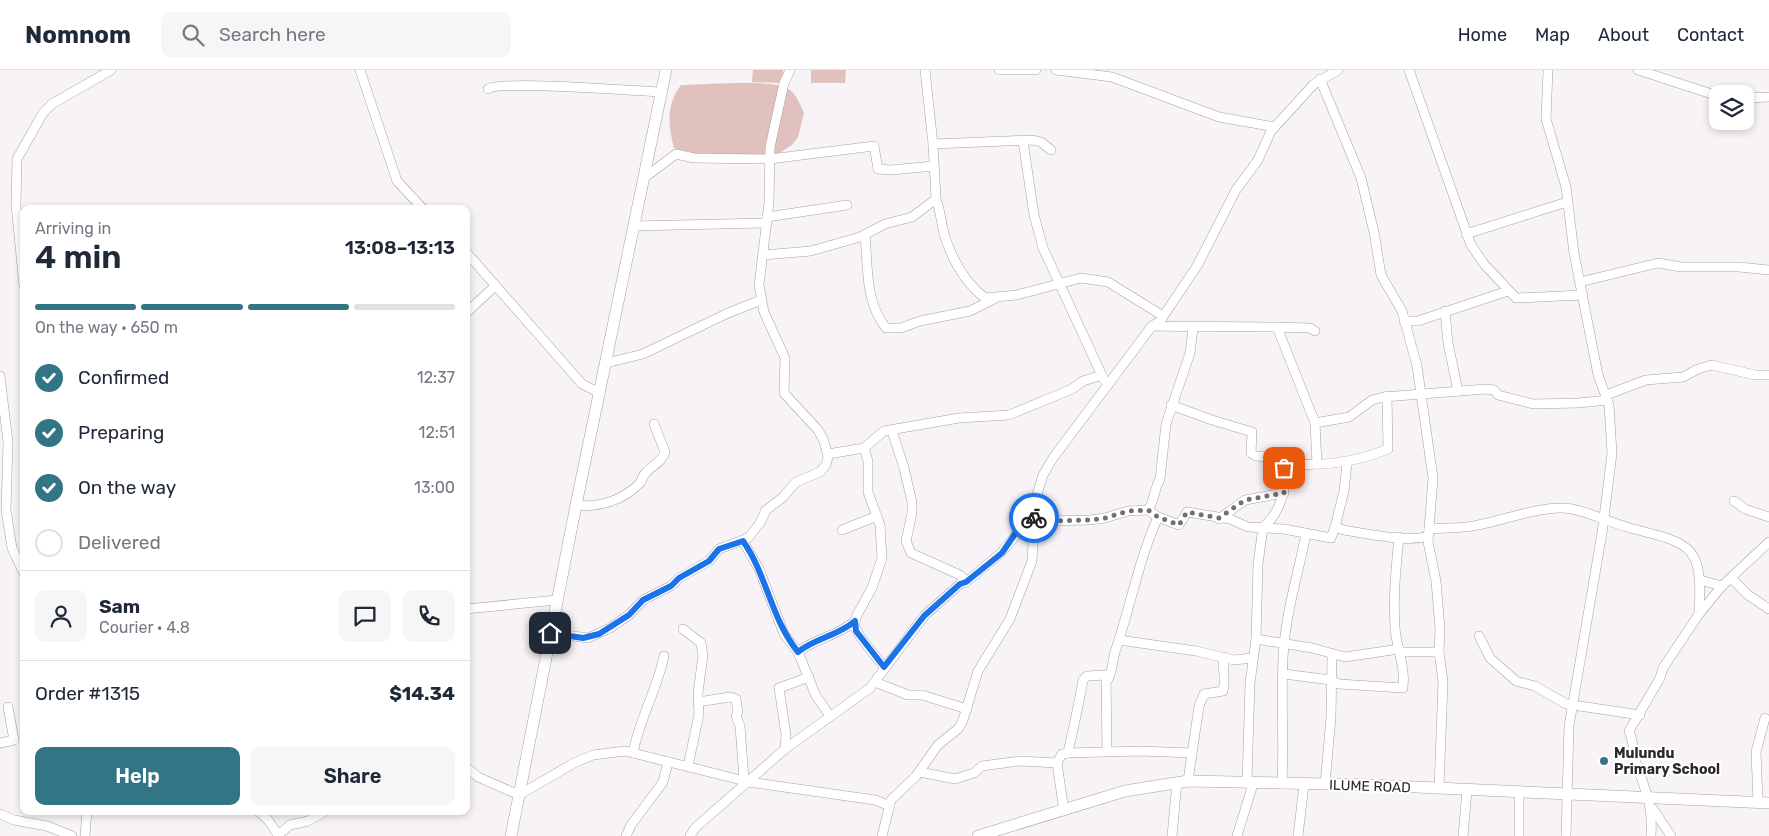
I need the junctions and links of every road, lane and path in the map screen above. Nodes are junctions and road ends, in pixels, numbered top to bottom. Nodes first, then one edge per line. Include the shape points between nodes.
1 (111, 70) edge
2 (360, 70) edge
3 (666, 70) edge
4 (790, 70) edge
5 (925, 70) edge
6 (999, 70) edge
7 (1036, 70) edge
8 (1056, 70) edge
9 (1338, 70) edge
10 (1409, 70) edge
11 (1548, 70) edge
12 (1638, 70) edge
13 (1320, 76) edge
14 (488, 89) dead end
15 (661, 92) junction
16 (1709, 93) edge
17 (1769, 97) edge
18 (1754, 98) edge
19 (1275, 127) junction
20 (1023, 141) junction
21 (933, 144) junction
22 (1051, 150) dead end
23 (770, 159) junction
24 (934, 166) junction
25 (644, 178) junction
26 (936, 199) junction
27 (1567, 202) junction
28 (418, 205) edge
29 (847, 205) dead end
30 (767, 220) junction
31 (634, 226) junction
32 (20, 230) edge
33 (1466, 234) junction
34 (865, 235) junction
35 (763, 255) junction
36 (470, 257) edge
37 (1769, 270) edge
38 (1580, 282) junction
39 (1058, 284) junction
40 (494, 286) junction
41 (1508, 291) junction
42 (1583, 295) junction
43 (995, 299) junction
44 (761, 300) junction
45 (470, 309) edge
46 (1445, 311) junction
47 (1163, 316) junction
48 (1404, 321) junction
49 (1418, 321) junction
50 (1152, 326) junction
51 (1277, 327) junction
52 (1193, 328) junction
53 (1315, 331) dead end
54 (1409, 334) junction
55 (606, 363) junction
56 (1102, 375) junction
57 (1769, 375) edge
58 (0, 376) edge
59 (1107, 384) junction
60 (1458, 391) junction
61 (600, 393) junction
62 (1420, 394) junction
63 (1387, 396) junction
64 (1606, 398) junction
65 (1171, 405) junction
66 (1315, 423) junction
67 (654, 424) dead end
68 (892, 431) junction
69 (864, 448) junction
70 (828, 454) junction
71 (1281, 463) junction
72 (1347, 463) junction
73 (1316, 464) junction
74 (1284, 493) junction
75 (1734, 501) dead end
76 (576, 505) junction
77 (1148, 510) junction
78 (877, 516) junction
79 (1028, 516) junction
80 (1158, 517) junction
81 (1769, 517) edge
82 (1219, 518) junction
83 (1604, 520) junction
84 (1263, 527) junction
85 (1335, 527) junction
86 (842, 530) dead end
87 (1429, 532) junction
88 (1306, 534) junction
89 (1399, 537) junction
90 (743, 541) junction
91 (1769, 542) edge
92 (20, 565) edge
93 (1731, 578) junction
94 (1700, 580) junction
95 (966, 582) junction
96 (1722, 586) junction
97 (557, 600) junction
98 (470, 609) edge
99 (1769, 609) edge
100 (1699, 614) junction
101 (855, 621) junction
102 (682, 629) dead end
103 (550, 633) junction
104 (1479, 636) dead end
105 (1256, 639) junction
106 (1119, 640) junction
107 (1285, 643) junction
108 (1400, 650) junction
109 (798, 652) junction
110 (1439, 652) junction
111 (1332, 655) junction
112 (664, 656) dead end
113 (1224, 657) junction
114 (1253, 658) junction
115 (884, 667) junction
116 (1284, 674) junction
117 (1106, 675) junction
118 (809, 677) junction
119 (1331, 680) junction
120 (875, 682) junction
121 (698, 702) junction
122 (1572, 705) junction
123 (8, 707) dead end
124 (967, 709) junction
125 (1640, 714) junction
126 (830, 716) junction
127 (1765, 718) dead end
128 (0, 743) edge
129 (785, 749) junction
130 (1107, 751) junction
131 (633, 753) junction
132 (1068, 753) junction
133 (1192, 753) junction
134 (668, 762) junction
135 (1057, 763) junction
136 (688, 766) junction
137 (470, 770) edge
138 (920, 772) junction
139 (470, 776) edge
140 (478, 777) junction
141 (747, 781) junction
142 (1182, 781) junction
143 (1250, 783) junction
144 (1282, 784) junction
145 (1304, 784) junction
146 (1325, 784) junction
147 (1439, 788) junction
148 (1466, 790) junction
149 (1519, 792) junction
150 (519, 795) junction
151 (1568, 795) junction
152 (1650, 801) junction
153 (1763, 803) edge
154 (890, 806) junction
155 (1064, 811) junction
156 (0, 814) edge
157 (87, 815) edge
158 (263, 815) edge
159 (319, 815) edge
160 (72, 836) edge
161 (85, 836) edge
162 (278, 836) edge
163 (512, 836) edge
164 (626, 836) edge
165 (690, 836) edge
166 (882, 836) edge
167 (978, 836) edge
168 (1172, 836) edge
169 (1237, 836) edge
170 (1298, 836) edge
171 (1463, 836) edge
172 (1519, 836) edge
173 (1566, 836) edge
174 (1651, 836) edge
175 (1671, 836) edge

1 - 32 street via 52,104 23,147 15,172
2 - 28 street via 396,181
3 - 15 street
4 - 23 street via 775,119
5 - 21 street
6 - 7 street
8 - 19 street via 1112,77 1219,116
9 - 13 street
10 - 33 street
11 - 27 street via 1546,119
12 - 16 street
13 - 19 street
13 - 48 street via 1360,178 1381,275 1399,302
14 - 15 street via 493,85 529,85
15 - 25 street
17 - 18 street
19 - 47 street via 1267,136 1258,160 1236,190 1197,266
20 - 21 street
20 - 22 street via 1038,140
20 - 39 street via 1034,216
21 - 24 street
23 - 24 street via 874,146 878,169
23 - 25 street via 694,158 674,154
23 - 30 street
24 - 26 street
25 - 31 street
26 - 34 street via 912,217 885,224
26 - 43 street via 944,236 966,281 985,298
27 - 33 street
27 - 38 street
29 - 30 street
30 - 31 street
30 - 35 street
31 - 55 street
33 - 41 street via 1477,255
34 - 35 street via 811,250
34 - 43 street via 872,303 876,316 886,328 901,328 970,311
35 - 44 street via 759,285
36 - 40 street
37 - 38 street via 1681,267 1658,263
38 - 42 street
39 - 43 street
39 - 47 street via 1081,278 1108,282
39 - 56 street
40 - 45 street
40 - 61 street via 582,384
41 - 42 street via 1519,298
41 - 46 street
42 - 64 street via 1598,375
44 - 55 street via 643,354
44 - 70 street via 783,351 786,367 784,393 821,434
46 - 49 street
46 - 60 street
47 - 50 street
48 - 49 street
48 - 54 street
49 - 54 street
50 - 52 street
50 - 59 street
51 - 52 street
51 - 53 street
51 - 66 street
52 - 65 street via 1190,354
54 - 62 street
55 - 61 street
56 - 59 street
56 - 68 street via 1009,415 959,418
57 - 64 street via 1712,365 1683,377 1646,380
58 - 92 street via 8,442 7,519 12,548
59 - 79 street via 1053,458
60 - 62 street
60 - 64 street via 1494,390 1498,395 1540,404
61 - 76 street
62 - 63 street
62 - 87 street via 1433,478
63 - 66 street via 1372,400 1350,417
63 - 72 street via 1388,449
64 - 83 street via 1612,453
65 - 71 street via 1252,432 1251,453 1278,458
65 - 77 street via 1160,479 1154,502
66 - 73 street
67 - 76 street via 665,452 643,475 641,482 619,499 605,504
68 - 69 street via 884,431
68 - 95 street via 912,502 907,548 911,553 960,575
69 - 70 street
69 - 78 street via 868,461 868,492
70 - 90 street via 826,465 820,472 796,482 766,510 760,524
71 - 73 street
71 - 74 street
72 - 73 street
72 - 85 street
74 - 82 street via 1245,500
74 - 84 street via 1270,522
75 - 81 street via 1745,509
76 - 97 street
77 - 79 street via 1090,520 1044,521
77 - 80 street
78 - 86 street
78 - 101 street via 882,564
79 - 95 street via 1002,553
79 - 124 street via 1033,544 1032,561 1010,618 978,670
80 - 82 street via 1179,525 1187,512
80 - 106 street via 1142,553
82 - 84 street
83 - 87 street via 1571,509 1543,511
83 - 94 street via 1670,537 1682,544 1697,563
83 - 122 street
84 - 88 street
84 - 105 street via 1258,564
85 - 88 street via 1331,538
85 - 89 street
87 - 89 street via 1424,538
87 - 110 street via 1438,602
88 - 107 street
89 - 108 street via 1393,600
90 - 103 street via 719,549 709,561 643,600 629,615 599,634 583,638
90 - 109 street via 759,569 784,634
91 - 93 street
93 - 96 street
93 - 99 street
94 - 96 street
94 - 100 street
95 - 115 street via 924,616
96 - 100 street
97 - 98 street
97 - 103 street
100 - 125 street via 1663,668
101 - 109 street via 829,637 811,642
101 - 115 street via 856,631
102 - 121 street via 702,646
103 - 150 street
104 - 122 street via 1490,658 1512,679 1535,686
105 - 107 street
105 - 114 street
106 - 113 street
106 - 117 street via 1112,674 1107,681
107 - 111 street
107 - 116 street
108 - 110 street
108 - 111 street via 1345,657
108 - 119 street via 1404,686 1401,689 1339,684
109 - 118 street
110 - 147 street via 1444,705
111 - 119 street
112 - 131 street
113 - 114 street via 1234,660
113 - 133 street via 1223,691 1203,694 1198,706
114 - 143 street
115 - 120 street
116 - 119 street
116 - 144 street
117 - 130 street
117 - 132 street via 1087,676 1084,680
118 - 126 street via 816,696
118 - 129 street via 779,688
119 - 146 street
120 - 124 street via 900,692 947,701
120 - 126 street via 861,696
121 - 136 street via 697,728
121 - 141 street via 736,699
122 - 125 street
122 - 151 street
123 - 128 street via 14,740
124 - 138 street via 959,728 938,745
125 - 152 street via 1629,731
126 - 129 street
127 - 153 street via 1756,752
129 - 141 street
130 - 132 street
130 - 133 street
131 - 134 street
131 - 150 street via 593,754
132 - 135 street via 1062,754
133 - 142 street
134 - 136 street
134 - 164 street via 664,782
135 - 138 street via 1020,761 982,766 974,773 955,779
135 - 155 street
136 - 141 street
137 - 140 street
138 - 154 street via 891,800
139 - 140 street
140 - 150 street
141 - 154 street via 874,800
141 - 165 street
142 - 143 street, ILUME ROAD
142 - 155 street, ILUME ROAD via 1125,791
142 - 168 street
143 - 144 street, ILUME ROAD
143 - 169 street
144 - 145 street, ILUME ROAD
145 - 146 street, ILUME ROAD
145 - 170 street
146 - 147 street, ILUME ROAD
147 - 148 street, ILUME ROAD
148 - 149 street, ILUME ROAD
148 - 171 street
149 - 151 street, ILUME ROAD
149 - 172 street
150 - 163 street
151 - 152 street, ILUME ROAD
151 - 173 street
152 - 153 street, ILUME ROAD
152 - 174 street
152 - 175 street
154 - 166 street
155 - 167 street, ILUME ROAD
156 - 160 street
157 - 161 street
158 - 162 street
159 - 162 street via 290,825

